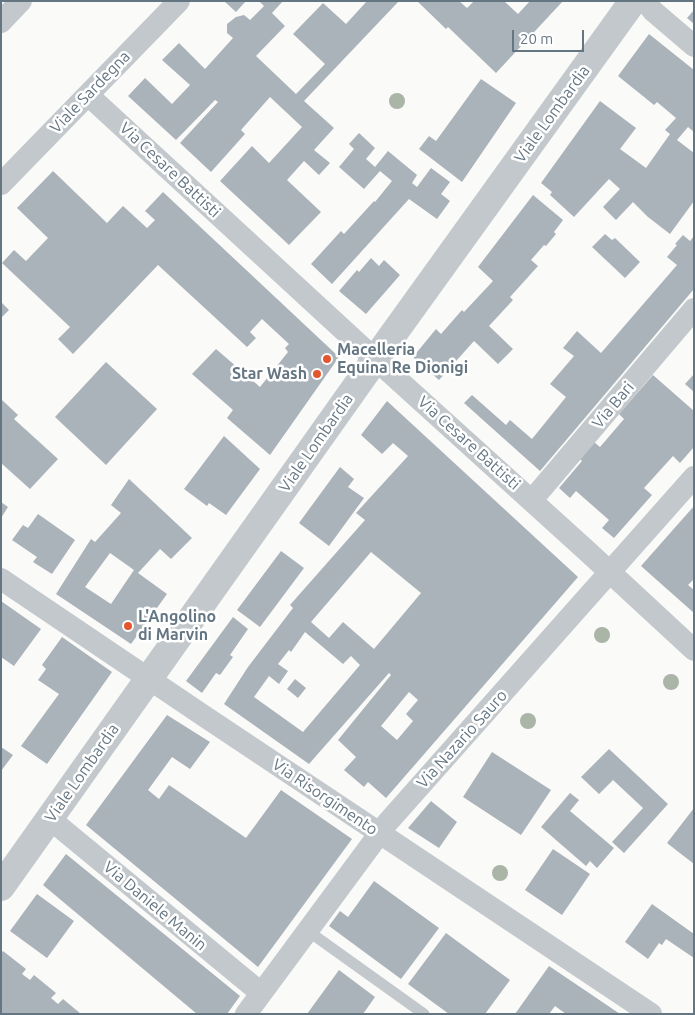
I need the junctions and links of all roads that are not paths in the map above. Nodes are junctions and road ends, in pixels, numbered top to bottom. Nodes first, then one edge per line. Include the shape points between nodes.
1 (21, 1) edge
2 (179, 1) edge
3 (633, 1) edge
4 (645, 1) edge
5 (1, 22) edge
6 (694, 46) edge
7 (88, 94) junction
8 (1, 184) edge
9 (694, 309) edge
10 (376, 360) junction
11 (694, 477) edge
12 (532, 500) junction
13 (610, 572) junction
14 (1, 579) edge
15 (694, 650) edge
16 (149, 679) junction
17 (50, 819) junction
18 (379, 833) junction
19 (1, 886) edge
20 (308, 931) junction
21 (261, 993) junction
22 (246, 1014) edge
23 (424, 1014) edge
24 (651, 1014) edge

1 - 5 street
2 - 7 street, Viale Sardegna
3 - 10 street, Viale Lombardia
4 - 6 street
7 - 8 street, Viale Sardegna
7 - 10 street, Via Cesare Battisti
9 - 12 street, Via Bari
10 - 12 street, Via Cesare Battisti
10 - 16 street, Viale Lombardia
11 - 13 street, Via Nazario Sauro
12 - 13 street, Via Cesare Battisti
13 - 15 street, Via Cesare Battisti
13 - 18 street, Via Nazario Sauro
14 - 16 street, Via Risorgimento
16 - 17 street, Viale Lombardia
16 - 18 street, Via Risorgimento
17 - 19 street, Viale Lombardia
17 - 21 street, Via Daniele Manin
18 - 20 street, Via Nazario Sauro
18 - 24 street, Via Risorgimento
20 - 21 street, Via Nazario Sauro
20 - 23 lane
21 - 22 street, Via Nazario Sauro

